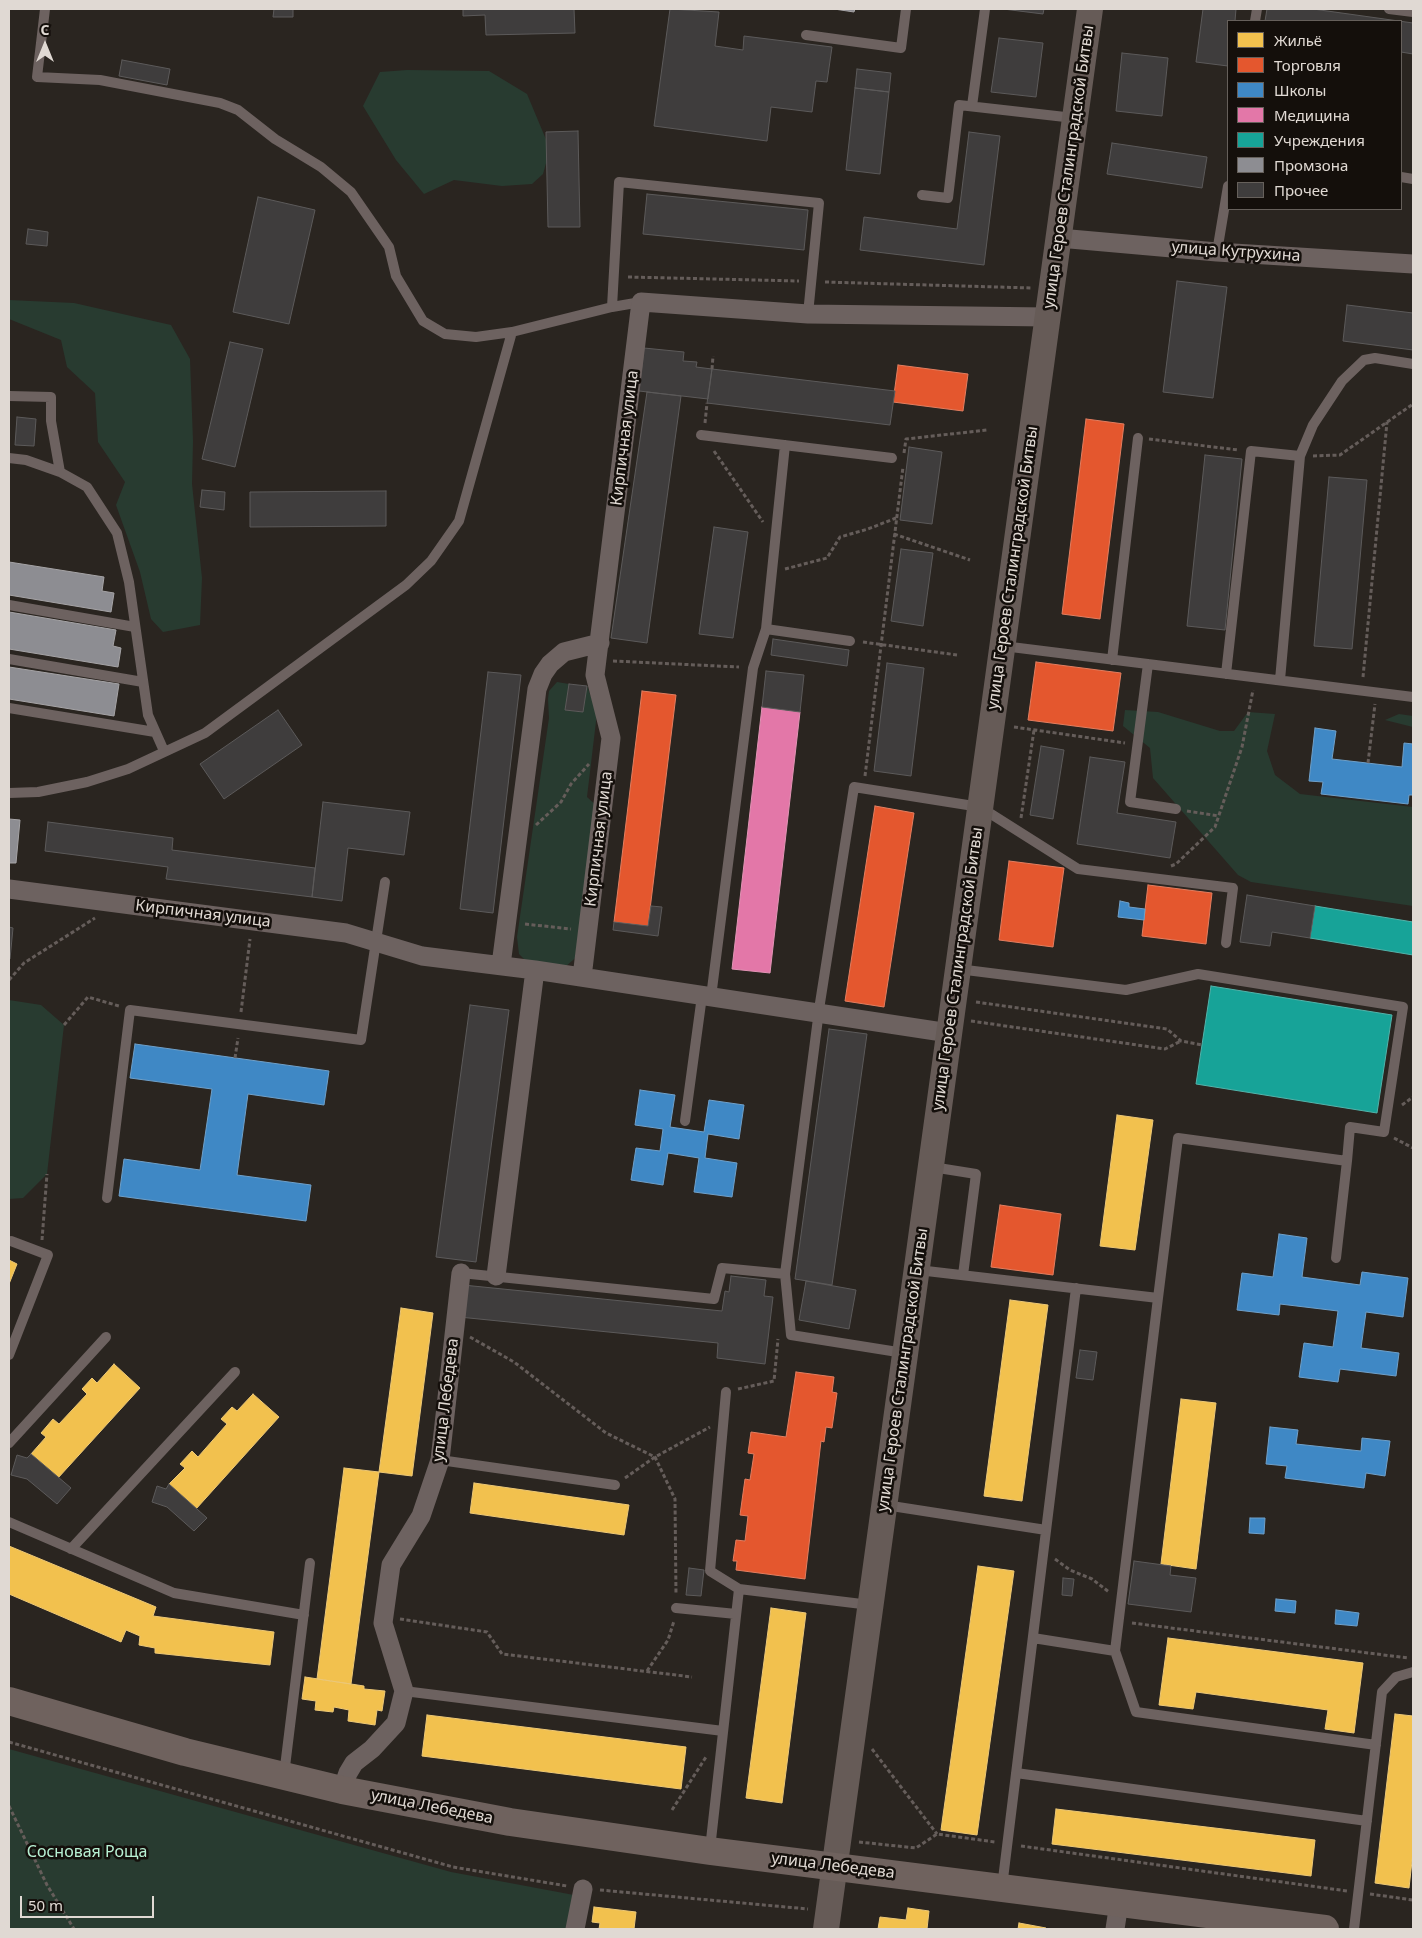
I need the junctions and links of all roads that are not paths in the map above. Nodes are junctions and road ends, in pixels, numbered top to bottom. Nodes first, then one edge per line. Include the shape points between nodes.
1 (46, 9) edge
2 (906, 9) edge
3 (985, 9) edge
4 (1090, 9) edge
5 (1389, 9) edge
6 (1413, 12) edge
7 (806, 35) dead end
8 (972, 106) junction
9 (1075, 118) junction
10 (1227, 193) edge
11 (922, 195) dead end
12 (1059, 238) junction
13 (1218, 252) junction
14 (1413, 264) edge
15 (641, 302) junction
16 (612, 307) junction
17 (808, 314) junction
18 (1048, 317) junction
19 (512, 332) junction
20 (1413, 364) edge
21 (9, 396) edge
22 (702, 435) road end
23 (1138, 438) road end
24 (785, 445) junction
25 (1300, 456) junction
26 (9, 458) edge
27 (892, 458) dead end
28 (60, 472) junction
29 (9, 605) edge
30 (135, 627) junction
31 (766, 629) junction
32 (850, 641) road end
33 (1003, 646) junction
34 (599, 651) junction
35 (9, 659) edge
36 (1112, 660) junction
37 (1148, 664) junction
38 (1226, 674) junction
39 (1280, 680) junction
40 (143, 682) junction
41 (1413, 697) edge
42 (9, 708) edge
43 (155, 732) junction
44 (164, 751) junction
45 (9, 793) edge
46 (980, 807) junction
47 (1176, 809) road end
48 (384, 882) dead end
49 (9, 889) edge
50 (376, 941) junction
51 (1226, 944) dead end
52 (501, 965) junction
53 (535, 970) junction
54 (958, 970) junction
55 (582, 977) junction
56 (706, 996) junction
57 (819, 1013) junction
58 (958, 1027) junction
59 (685, 1121) dead end
60 (1347, 1161) junction
61 (931, 1167) junction
62 (107, 1198) dead end
63 (11, 1241) dead end
64 (1336, 1258) dead end
65 (917, 1270) junction
66 (461, 1273) joint
67 (785, 1274) junction
68 (963, 1275) junction
69 (496, 1276) junction
70 (1076, 1288) junction
71 (1158, 1298) junction
72 (106, 1337) dead end
73 (905, 1353) junction
74 (9, 1355) edge
75 (235, 1372) dead end
76 (726, 1392) road end
77 (9, 1443) edge
78 (440, 1460) junction
79 (615, 1485) road end
80 (884, 1505) junction
81 (9, 1522) edge
82 (1046, 1530) junction
83 (71, 1549) junction
84 (310, 1563) dead end
85 (738, 1589) junction
86 (870, 1605) junction
87 (676, 1608) dead end
88 (736, 1614) junction
89 (304, 1615) junction
90 (1033, 1638) junction
91 (1116, 1651) junction
92 (1413, 1672) edge
93 (404, 1692) junction
94 (9, 1701) edge
95 (723, 1731) junction
96 (1376, 1745) junction
97 (1016, 1773) junction
98 (284, 1776) junction
99 (342, 1790) junction
100 (1367, 1821) junction
101 (710, 1851) junction
102 (835, 1866) junction
103 (1002, 1888) junction
104 (583, 1889) road end
105 (1119, 1903) junction
106 (827, 1920) edge
107 (575, 1929) edge
108 (1115, 1929) edge
109 (1321, 1929) edge
110 (1325, 1929) edge
111 (1354, 1929) edge

1 - 19 lane via 37,77 100,80 220,103 238,110 275,139 321,167 351,192 389,247 396,276 423,321 445,334 476,337
2 - 7 lane via 901,48
3 - 8 lane
4 - 9 street, улица Героев Сталинградской Битвы
5 - 6 lane
8 - 9 lane
8 - 11 lane via 959,105 948,198
9 - 12 street, улица Героев Сталинградской Битвы
10 - 13 lane
12 - 13 street, улица Кутрухина
12 - 18 street, улица Героев Сталинградской Битвы
13 - 14 street, улица Кутрухина
15 - 16 lane
15 - 17 street
15 - 34 street, Кирпичная улица
16 - 17 lane via 619,182 819,203
16 - 19 lane
17 - 18 street
18 - 33 street, улица Героев Сталинградской Битвы
19 - 44 lane via 459,521 431,561 406,585 205,733
20 - 25 lane via 1375,358 1364,360 1342,381 1313,425
21 - 28 lane via 51,396 51,421
22 - 24 lane
23 - 36 lane
24 - 27 lane
24 - 31 lane
25 - 38 lane via 1251,451
25 - 39 lane
26 - 28 lane via 26,460
28 - 30 lane via 86,487 118,533
29 - 30 lane
30 - 40 lane
31 - 32 lane
31 - 56 lane via 753,668
33 - 36 lane
33 - 46 street, улица Героев Сталинградской Битвы
34 - 52 street via 564,652 542,674 537,688
34 - 55 street, Кирпичная улица via 595,675 611,738
35 - 40 lane
36 - 37 lane
37 - 38 lane
37 - 47 lane via 1130,802
38 - 39 lane
39 - 41 lane
40 - 43 lane via 148,715
42 - 43 lane
43 - 44 lane
44 - 45 lane via 128,769 87,782 38,792
46 - 51 lane via 1078,869 1233,888
46 - 54 street, улица Героев Сталинградской Битвы
46 - 57 lane via 854,788
48 - 50 lane
49 - 50 street, Кирпичная улица via 346,933
50 - 52 street, Кирпичная улица via 422,956
50 - 62 lane via 361,1040 130,1010
52 - 53 street, Кирпичная улица
53 - 55 street, Кирпичная улица
53 - 69 street
54 - 58 street, улица Героев Сталинградской Битвы
54 - 60 lane via 1126,990 1198,974 1403,1007 1384,1132 1350,1127
55 - 56 street, Кирпичная улица
56 - 57 street, Кирпичная улица
56 - 59 lane
57 - 58 street, Кирпичная улица
57 - 67 lane
58 - 61 street, улица Героев Сталинградской Битвы
60 - 64 lane
60 - 71 lane via 1178,1138
61 - 65 street, улица Героев Сталинградской Битвы
61 - 68 lane via 976,1174
63 - 74 lane via 48,1256
65 - 68 lane
65 - 73 street, улица Героев Сталинградской Битвы
66 - 69 lane
66 - 78 street, улица Лебедева
67 - 69 lane via 722,1268 714,1299
67 - 73 lane via 791,1335
68 - 70 lane
70 - 71 lane
70 - 82 lane
71 - 91 lane
72 - 77 lane
73 - 80 street, улица Героев Сталинградской Битвы
75 - 83 lane
76 - 85 lane via 710,1571
78 - 79 lane
78 - 93 street, улица Лебедева via 421,1516 391,1565 383,1623
80 - 82 lane
80 - 86 street, улица Героев Сталинградской Битвы
81 - 83 lane
82 - 90 lane
83 - 89 lane via 174,1594
84 - 89 lane
85 - 86 lane
85 - 88 lane
86 - 102 street, улица Героев Сталинградской Битвы
87 - 88 lane
88 - 95 lane
89 - 98 lane
90 - 91 lane
90 - 97 lane
91 - 96 lane via 1136,1712
92 - 96 lane via 1396,1677 1382,1692
93 - 95 lane
93 - 99 street via 396,1723 354,1763
94 - 98 main road, улица Лебедева via 185,1752
95 - 101 lane
96 - 100 lane
97 - 100 lane
97 - 103 lane
98 - 99 main road, улица Лебедева
99 - 101 main road, улица Лебедева via 510,1822
100 - 111 lane
101 - 102 main road, улица Лебедева
102 - 103 main road, улица Лебедева
102 - 106 street, улица Героев Сталинградской Битвы
103 - 105 main road, улица Лебедева
104 - 107 street
105 - 108 street
105 - 109 main road, улица Лебедева
109 - 110 main road, улица Лебедева

